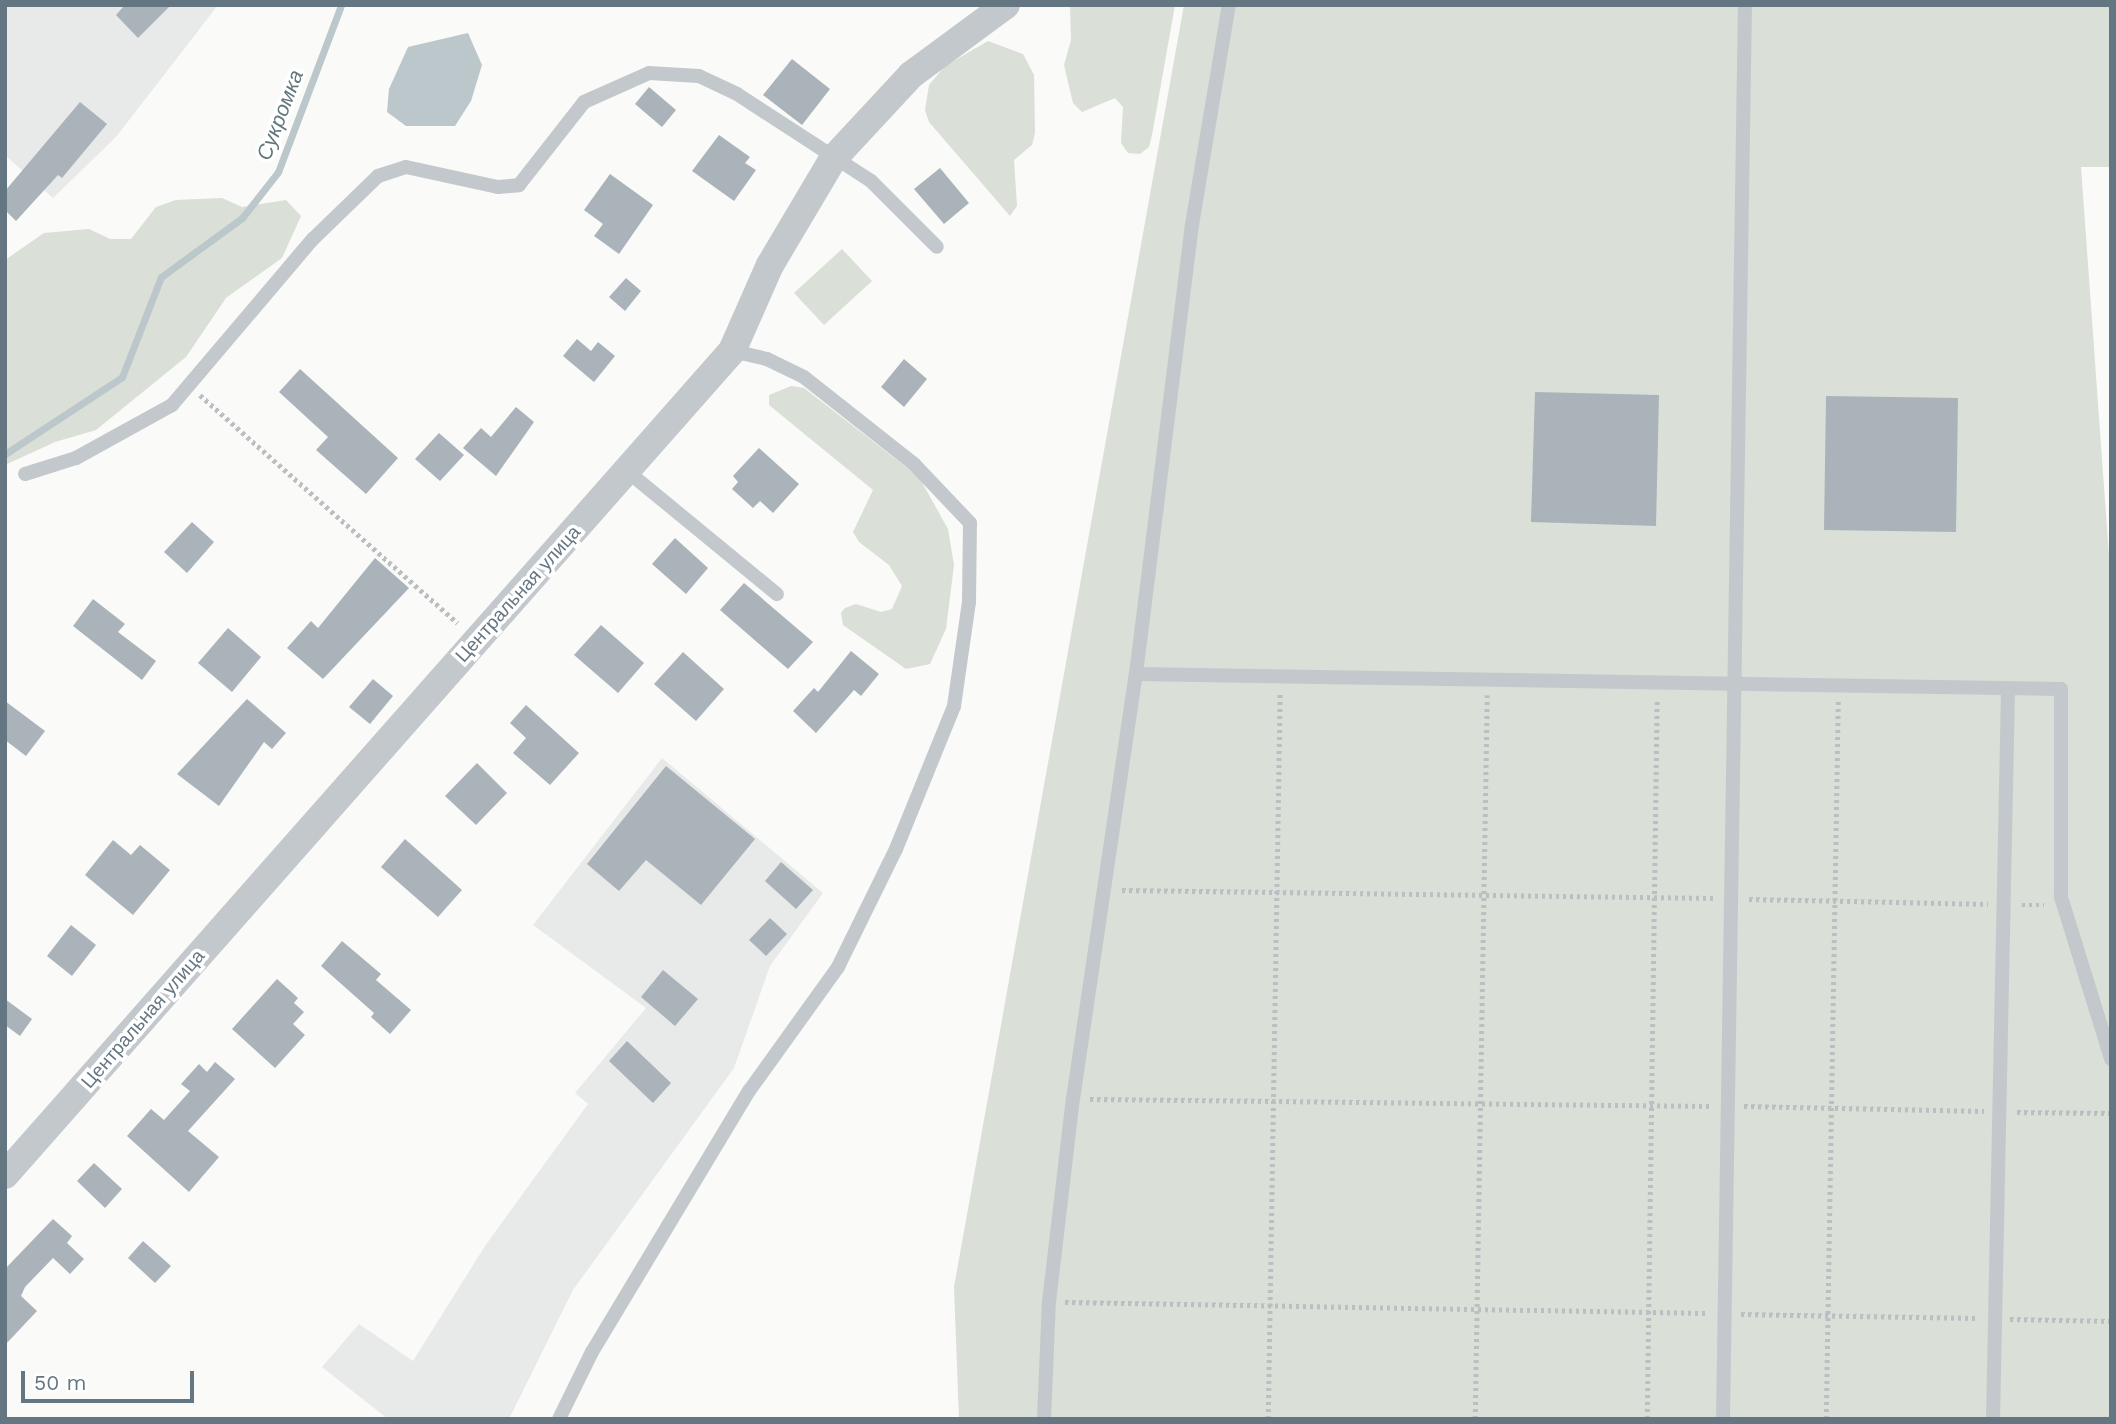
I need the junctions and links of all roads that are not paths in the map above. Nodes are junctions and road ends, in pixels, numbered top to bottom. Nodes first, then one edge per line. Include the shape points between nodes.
1 (1006, 5) edge
2 (1229, 5) edge
3 (1745, 5) edge
4 (833, 159) junction
5 (937, 247) dead end
6 (732, 351) junction
7 (627, 471) junction
8 (25, 474) dead end
9 (777, 594) dead end
10 (1136, 674) junction
11 (1735, 684) junction
12 (2008, 688) junction
13 (2111, 1059) edge
14 (5, 1175) edge
15 (559, 1419) edge
16 (1044, 1419) edge
17 (1723, 1419) edge
18 (1993, 1419) edge

1 - 4 street, Центральная улица via 911,75
2 - 10 lane via 1192,225
3 - 11 lane
4 - 5 lane via 871,181
4 - 6 street, Центральная улица via 770,265
4 - 8 lane via 737,94 699,76 649,73 584,102 519,185 498,187 406,167 378,176 313,239 188,386 146,423 76,458
6 - 7 street, Центральная улица
6 - 15 lane via 768,359 804,377 914,464 970,523 969,602 956,693 895,849 838,967 749,1091 592,1352
7 - 9 lane
7 - 14 street, Центральная улица
10 - 11 lane
10 - 16 lane via 1073,1099 1049,1302
11 - 12 lane
11 - 17 lane
12 - 13 lane via 2061,689 2063,906
12 - 18 lane

